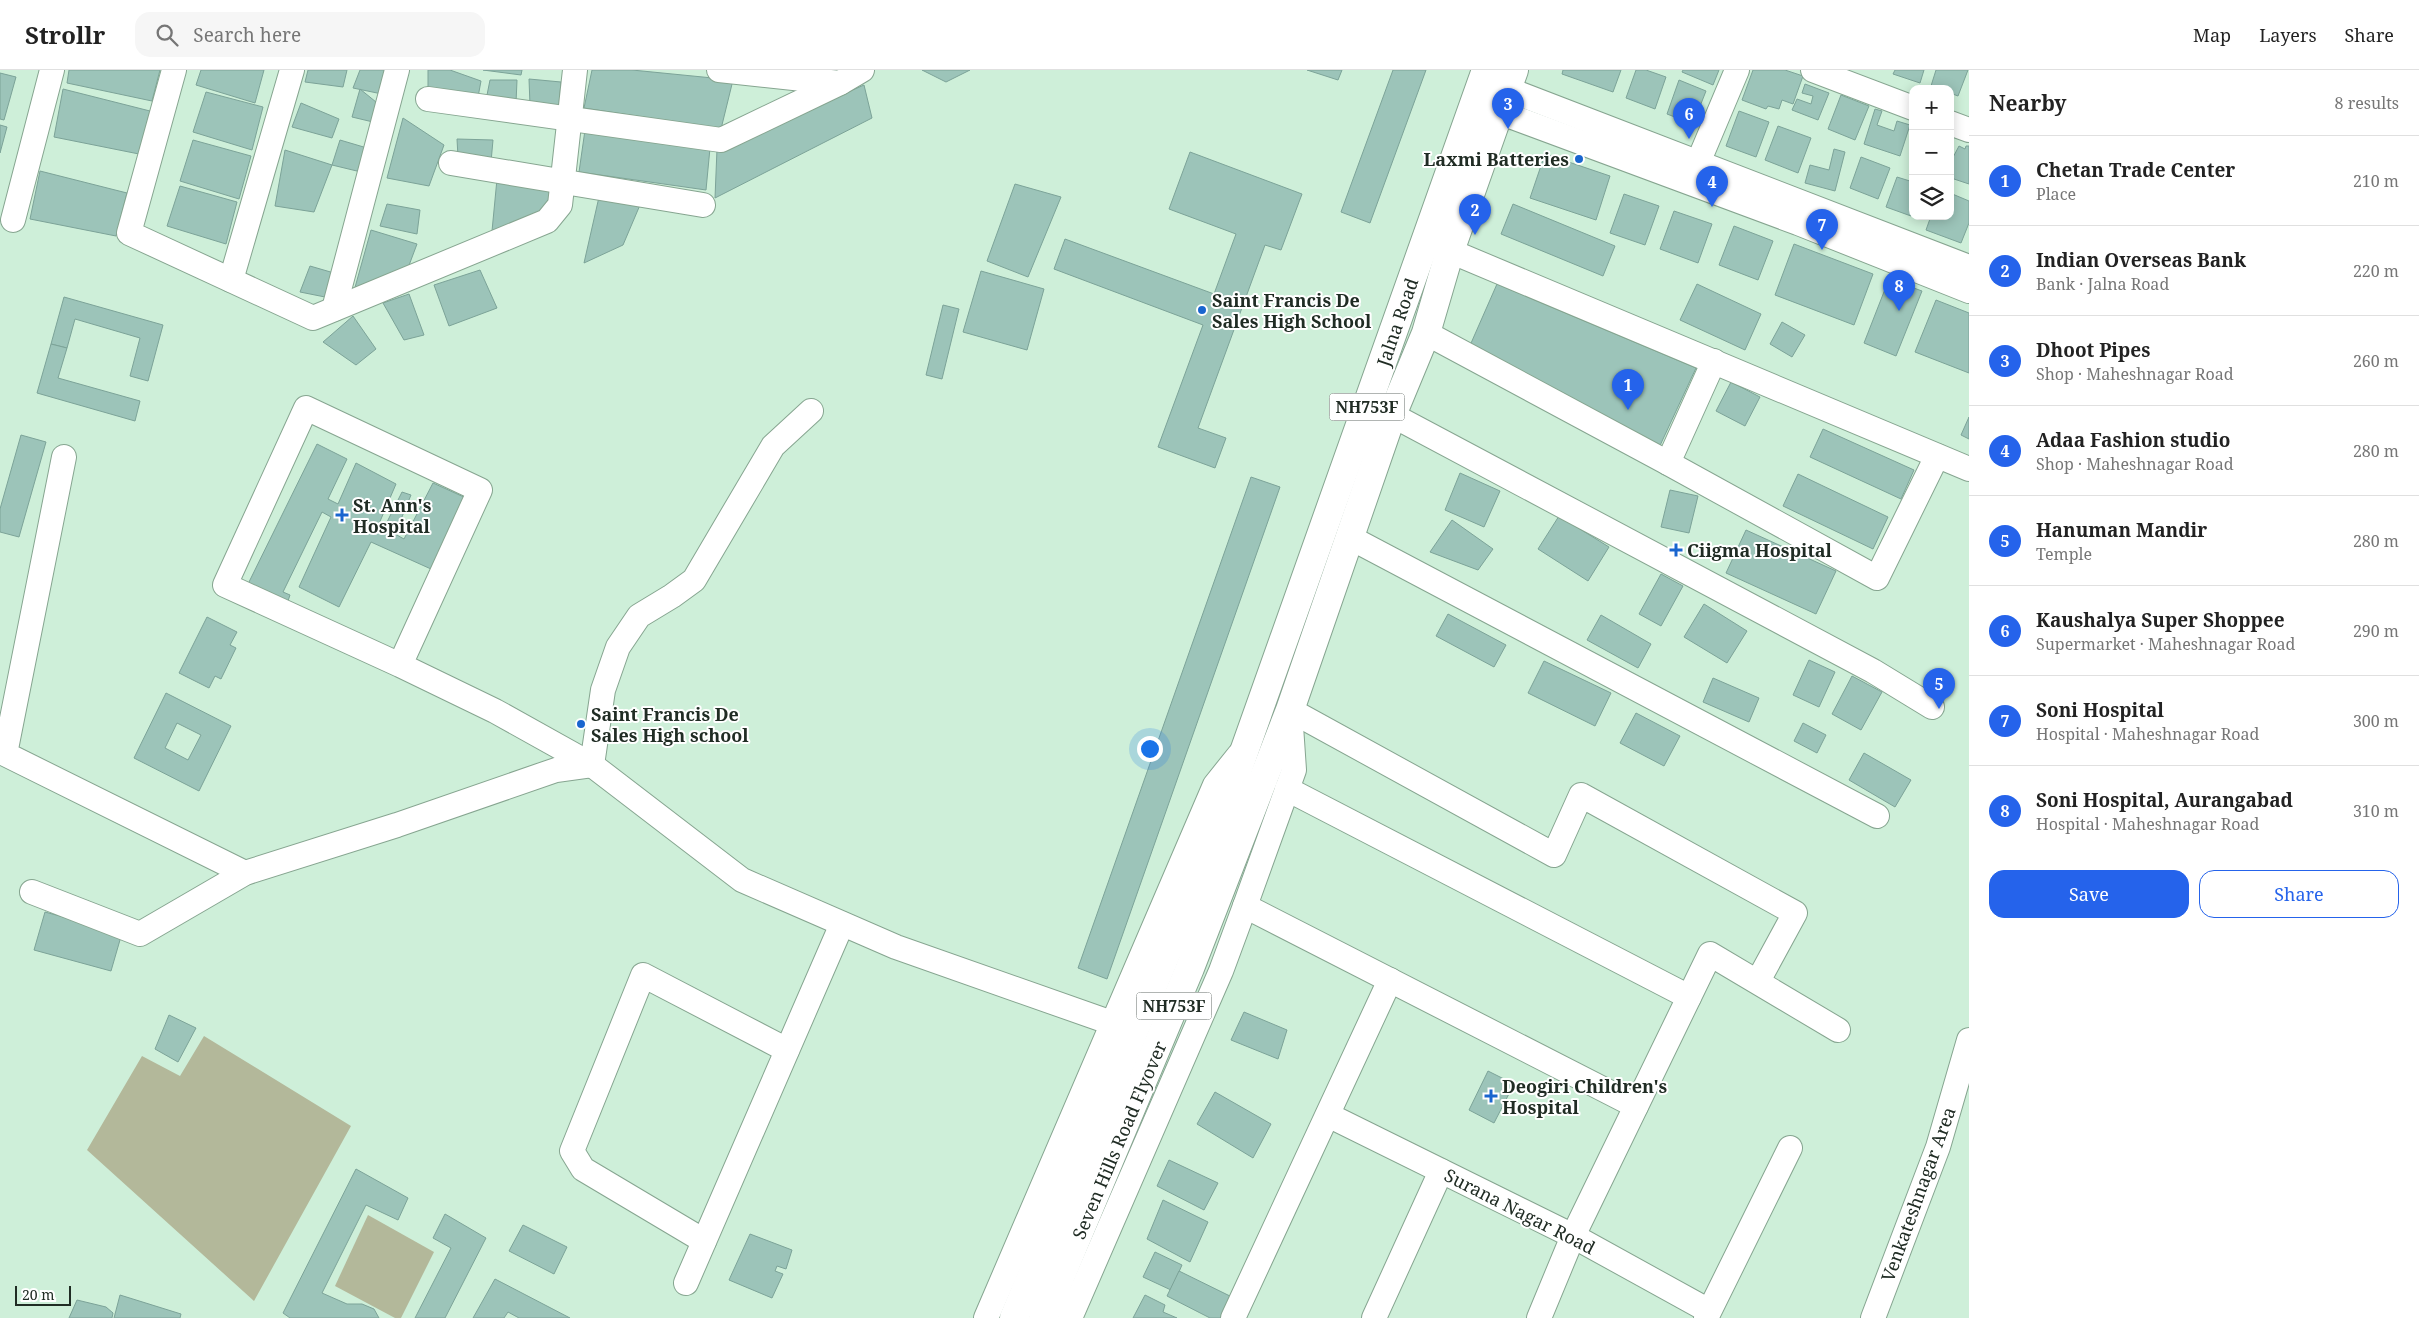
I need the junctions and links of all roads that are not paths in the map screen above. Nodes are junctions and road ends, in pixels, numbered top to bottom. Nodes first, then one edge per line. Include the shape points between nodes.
1 (52, 70) edge
2 (174, 70) edge
3 (292, 70) edge
4 (397, 70) edge
5 (575, 70) edge
6 (719, 70) edge
7 (862, 70) edge
8 (1486, 70) edge
9 (1738, 70) edge
10 (1813, 70) edge
11 (841, 76) edge
12 (1865, 79) edge
13 (1507, 90) edge
14 (428, 99) dead end
15 (1909, 106) edge
16 (569, 118) junction
17 (1954, 124) edge
18 (1969, 130) edge
19 (451, 163) dead end
20 (1694, 173) junction
21 (563, 182) junction
22 (703, 205) dead end
23 (13, 220) dead end
24 (1450, 250) junction
25 (1969, 267) edge
26 (231, 280) junction
27 (1969, 291) edge
28 (334, 309) junction
29 (1426, 334) junction
30 (1714, 361) junction
31 (811, 412) dead end
32 (1392, 415) junction
33 (1937, 456) junction
34 (64, 457) dead end
35 (1668, 463) junction
36 (1969, 469) edge
37 (1349, 537) junction
38 (400, 664) junction
39 (1932, 706) dead end
40 (1290, 710) junction
41 (1248, 744) junction
42 (592, 765) junction
43 (1287, 789) junction
44 (1877, 816) dead end
45 (245, 873) junction
46 (32, 892) dead end
47 (1245, 906) junction
48 (842, 924) junction
49 (1390, 980) junction
50 (1758, 981) junction
51 (1690, 997) junction
52 (1112, 1023) junction
53 (1838, 1030) dead end
54 (1969, 1040) edge
55 (787, 1050) junction
56 (1636, 1106) junction
57 (1328, 1115) junction
58 (1790, 1148) dead end
59 (1441, 1171) junction
60 (1573, 1236) junction
61 (704, 1240) junction
62 (686, 1283) dead end
63 (1707, 1314) edge
64 (986, 1318) edge
65 (1014, 1318) edge
66 (1043, 1318) edge
67 (1070, 1318) edge
68 (1233, 1318) edge
69 (1374, 1318) edge
70 (1539, 1318) edge
71 (1873, 1318) edge

1 - 23 street
2 - 26 street via 129,233
3 - 26 street
4 - 28 street
5 - 16 street
6 - 11 street
7 - 11 street
8 - 41 highway, Jalna Road / NH753F
9 - 20 street
10 - 12 street
11 - 16 street via 722,140
12 - 15 street
13 - 20 street
13 - 24 highway, Jalna Road / NH753F
14 - 16 street
16 - 21 street
17 - 18 street
19 - 21 street
20 - 25 street
20 - 27 street
21 - 22 street
21 - 28 street via 560,205 547,221
24 - 29 highway, Jalna Road / NH753F
24 - 30 street
26 - 28 street via 313,318
29 - 32 highway, Jalna Road / NH753F
29 - 35 street
30 - 33 street
30 - 35 street
31 - 42 street via 774,446 694,580 639,616 618,646 603,690
32 - 37 highway, Jalna Road / NH753F
32 - 39 street via 1873,671
33 - 35 street via 1877,578
33 - 36 street
34 - 45 street via 5,754
37 - 40 highway, Jalna Road / NH753F
37 - 44 street
38 - 38 street via 480,490 306,408 224,585
38 - 42 street via 496,711
40 - 43 street via 1294,770
40 - 50 street via 1554,855 1582,795 1795,913
40 - 66 highway, Seven Hills Road Flyover / NH753F via 1190,968
41 - 52 street via 1215,785
41 - 65 highway, Seven Hills Road Flyover / NH753F via 1148,999
42 - 45 street via 556,770
42 - 48 street via 742,880
43 - 47 street
43 - 51 street
45 - 46 street via 140,934
47 - 49 street
47 - 67 street via 1217,980
48 - 52 street via 896,947
48 - 55 street
49 - 56 street
49 - 57 street
50 - 51 street via 1710,954
50 - 53 street
51 - 56 street
52 - 64 street
54 - 71 street, Venkateshnagar Area via 1938,1147
55 - 61 street
55 - 61 street via 643,975 572,1151 583,1170
56 - 60 street
57 - 59 street, Surana Nagar Road
57 - 68 street
58 - 63 street
59 - 60 street, Surana Nagar Road
59 - 69 street
60 - 63 street, Surana Nagar Road
60 - 70 street
61 - 62 street

